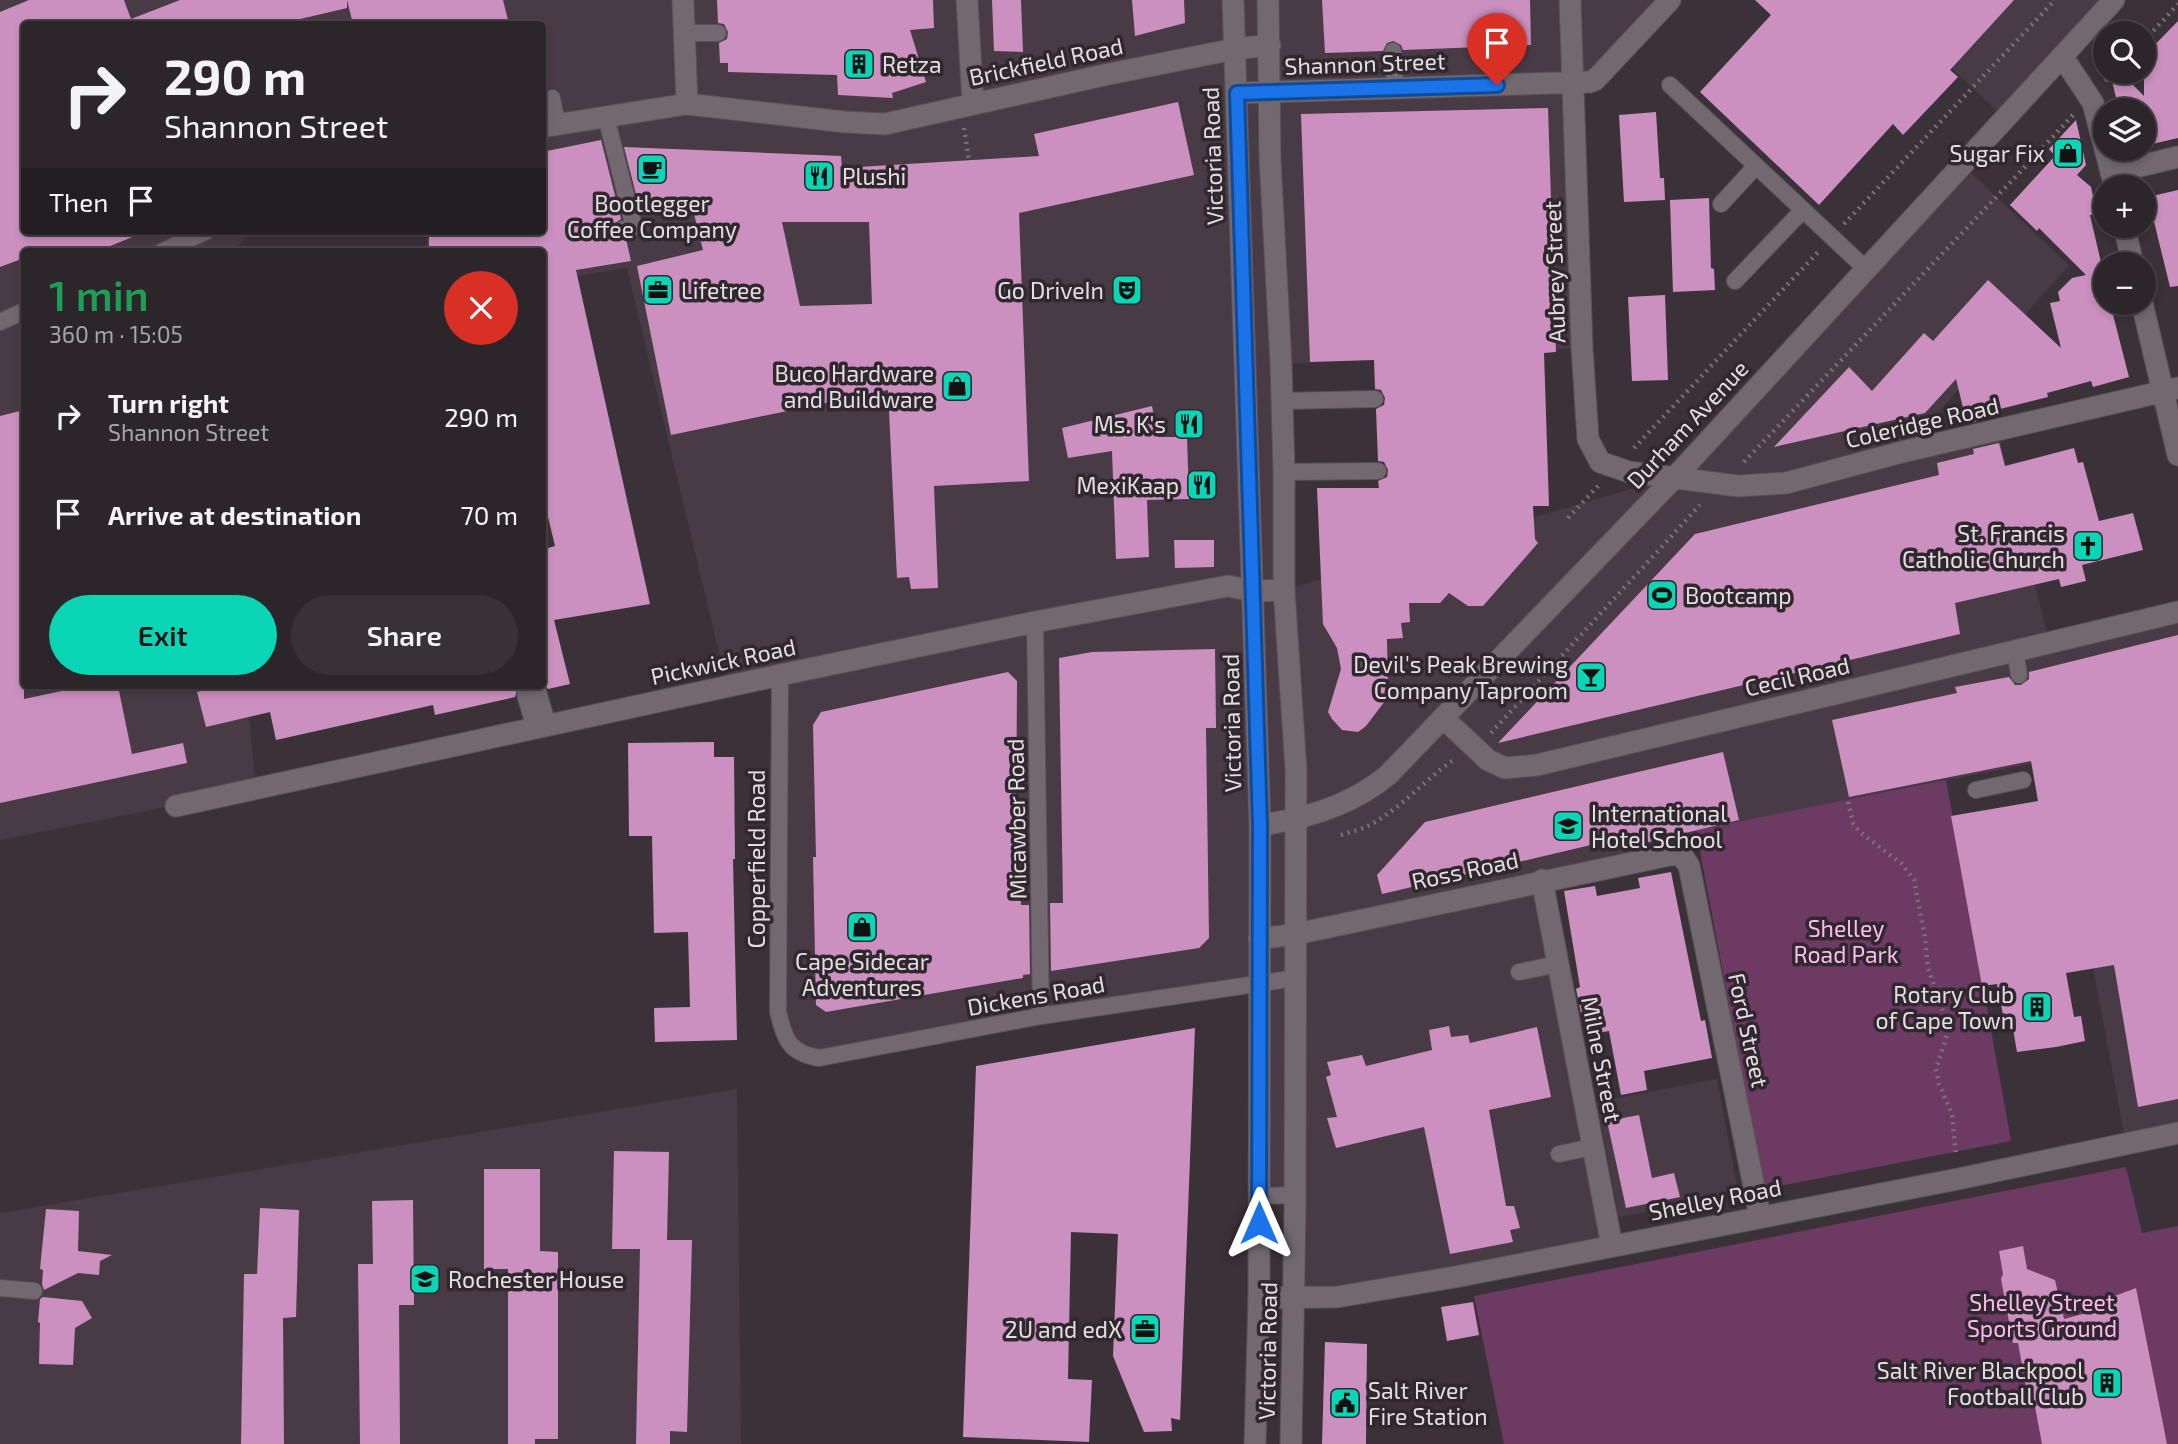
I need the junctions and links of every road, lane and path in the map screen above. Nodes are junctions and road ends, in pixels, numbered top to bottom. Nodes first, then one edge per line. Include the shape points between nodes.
1 (683, 0) edge
2 (967, 0) edge
3 (1233, 0) edge
4 (1268, 0) edge
5 (1570, 0) edge
6 (1670, 0) edge
7 (2055, 0) edge
8 (2105, 3) edge
9 (2178, 4) edge
10 (2156, 28) edge
11 (684, 33) junction
12 (718, 33) dead end
13 (1270, 45) junction
14 (1235, 49) junction
15 (1393, 51) dead end
16 (2062, 56) junction
17 (1573, 83) junction
18 (1670, 85) dead end
19 (1395, 88) junction
20 (1269, 92) junction
21 (1237, 93) junction
22 (552, 98) dead end
23 (687, 104) junction
24 (967, 105) junction
25 (606, 117) junction
26 (550, 126) edge
27 (2178, 158) edge
28 (969, 161) dead end
29 (1756, 166) junction
30 (2112, 175) edge
31 (2128, 175) edge
32 (1721, 204) dead end
33 (1803, 210) junction
34 (623, 229) dead end
35 (198, 235) edge
36 (1832, 237) junction
37 (170, 248) edge
38 (1867, 269) junction
39 (1735, 281) dead end
40 (21, 312) edge
41 (2146, 315) edge
42 (0, 322) edge
43 (2170, 390) edge
44 (1375, 399) dead end
45 (1282, 401) junction
46 (2178, 455) edge
47 (1616, 467) junction
48 (1378, 471) dead end
49 (1284, 472) junction
50 (1676, 476) junction
51 (1568, 518) dead end
52 (1284, 590) junction
53 (1253, 591) junction
54 (2178, 612) edge
55 (1035, 622) junction
56 (2015, 651) junction
57 (780, 675) junction
58 (2019, 675) dead end
59 (532, 693) dead end
60 (1443, 718) junction
61 (541, 727) junction
62 (2007, 765) dead end
63 (1976, 790) dead end
64 (1848, 802) dead end
65 (176, 806) dead end
66 (1296, 820) junction
67 (1260, 825) junction
68 (1682, 855) joint
69 (1542, 880) junction
70 (1296, 934) junction
71 (1259, 939) junction
72 (1558, 964) junction
73 (1519, 972) dead end
74 (1296, 978) junction
75 (1260, 983) junction
76 (1041, 1016) junction
77 (788, 1042) joint
78 (2178, 1133) edge
79 (1592, 1147) junction
80 (1559, 1154) dead end
81 (1958, 1179) junction
82 (1295, 1195) junction
83 (1259, 1196) junction
84 (1760, 1216) junction
85 (1612, 1246) junction
86 (0, 1288) edge
87 (34, 1291) dead end
88 (1294, 1297) junction
89 (1259, 1298) junction
90 (1255, 1444) edge
91 (1291, 1444) edge

1 - 11 street
2 - 24 street
3 - 14 street, Victoria Road
4 - 13 street, Victoria Road
5 - 17 street, Aubrey Street
6 - 17 street, Shannon Street via 1595,80
7 - 36 path
8 - 16 street, Durham Avenue
9 - 10 path
11 - 12 lane
11 - 23 street
13 - 14 street, Brickfield Road
13 - 20 street, Victoria Road
14 - 21 street, Victoria Road
14 - 24 street, Brickfield Road
15 - 19 lane
16 - 30 street via 2092,103
16 - 38 street, Durham Avenue
17 - 19 street, Shannon Street
17 - 47 street, Aubrey Street via 1588,439 1600,462
18 - 29 lane
19 - 20 street, Shannon Street
20 - 21 street, Shannon Street
20 - 45 street, Victoria Road
21 - 53 street, Victoria Road
22 - 26 lane
23 - 24 street, Brickfield Road via 885,124
23 - 25 street, Brickfield Road
24 - 28 path
25 - 26 street, Brickfield Road
25 - 34 lane via 634,227
27 - 31 street
29 - 32 lane
29 - 33 lane
33 - 36 lane
33 - 39 lane
35 - 37 lane
36 - 38 lane
36 - 47 path
38 - 50 street, Durham Avenue
40 - 42 lane
41 - 43 street
43 - 46 street
43 - 50 street, Coleridge Road via 1786,483 1738,486
44 - 45 lane
45 - 49 street, Victoria Road
47 - 50 street, Aubrey Street
47 - 51 path
48 - 49 lane
49 - 52 street, Victoria Road
50 - 60 street, Durham Avenue
52 - 53 street, Pickwick Road
52 - 66 street, Victoria Road
53 - 55 street, Pickwick Road via 1228,586
53 - 67 street, Victoria Road
54 - 56 street, Cecil Road
55 - 57 street, Pickwick Road
55 - 76 lane, Micawber Road
56 - 58 lane
56 - 60 street, Cecil Road via 1537,765 1505,768 1488,760
57 - 61 street, Pickwick Road
57 - 77 lane, Copperfield Road via 778,1011
59 - 61 lane
60 - 66 street, Durham Avenue via 1368,792
61 - 65 street, Pickwick Road
62 - 63 lane via 2017,782
64 - 81 path via 1853,823 1861,833 1902,864 1914,880 1928,968 1945,1017 1947,1035 1936,1069 1952,1114
66 - 67 street, Durham Avenue
66 - 70 street, Victoria Road
67 - 71 street, Victoria Road
68 - 69 street, Ross Road
68 - 84 street, Ford Street via 1689,866
69 - 70 street, Ross Road
69 - 72 street, Milne Street
70 - 71 street, Ross Road
70 - 74 street, Victoria Road
71 - 75 street, Victoria Road
72 - 73 lane
72 - 79 street, Milne Street
74 - 75 lane, Dickens Road
74 - 82 street, Victoria Road
75 - 76 lane, Dickens Road
75 - 83 street, Victoria Road
76 - 77 lane, Dickens Road via 819,1058
78 - 81 street, Shelley Road
79 - 80 lane
79 - 85 street, Milne Street
81 - 84 street, Shelley Road
82 - 83 lane
82 - 88 street, Victoria Road
83 - 89 street, Victoria Road
84 - 85 street, Shelley Road
85 - 88 street, Shelley Road via 1337,1297
86 - 87 lane
88 - 89 street, Shelley Road
88 - 91 street, Victoria Road
89 - 90 street, Victoria Road

